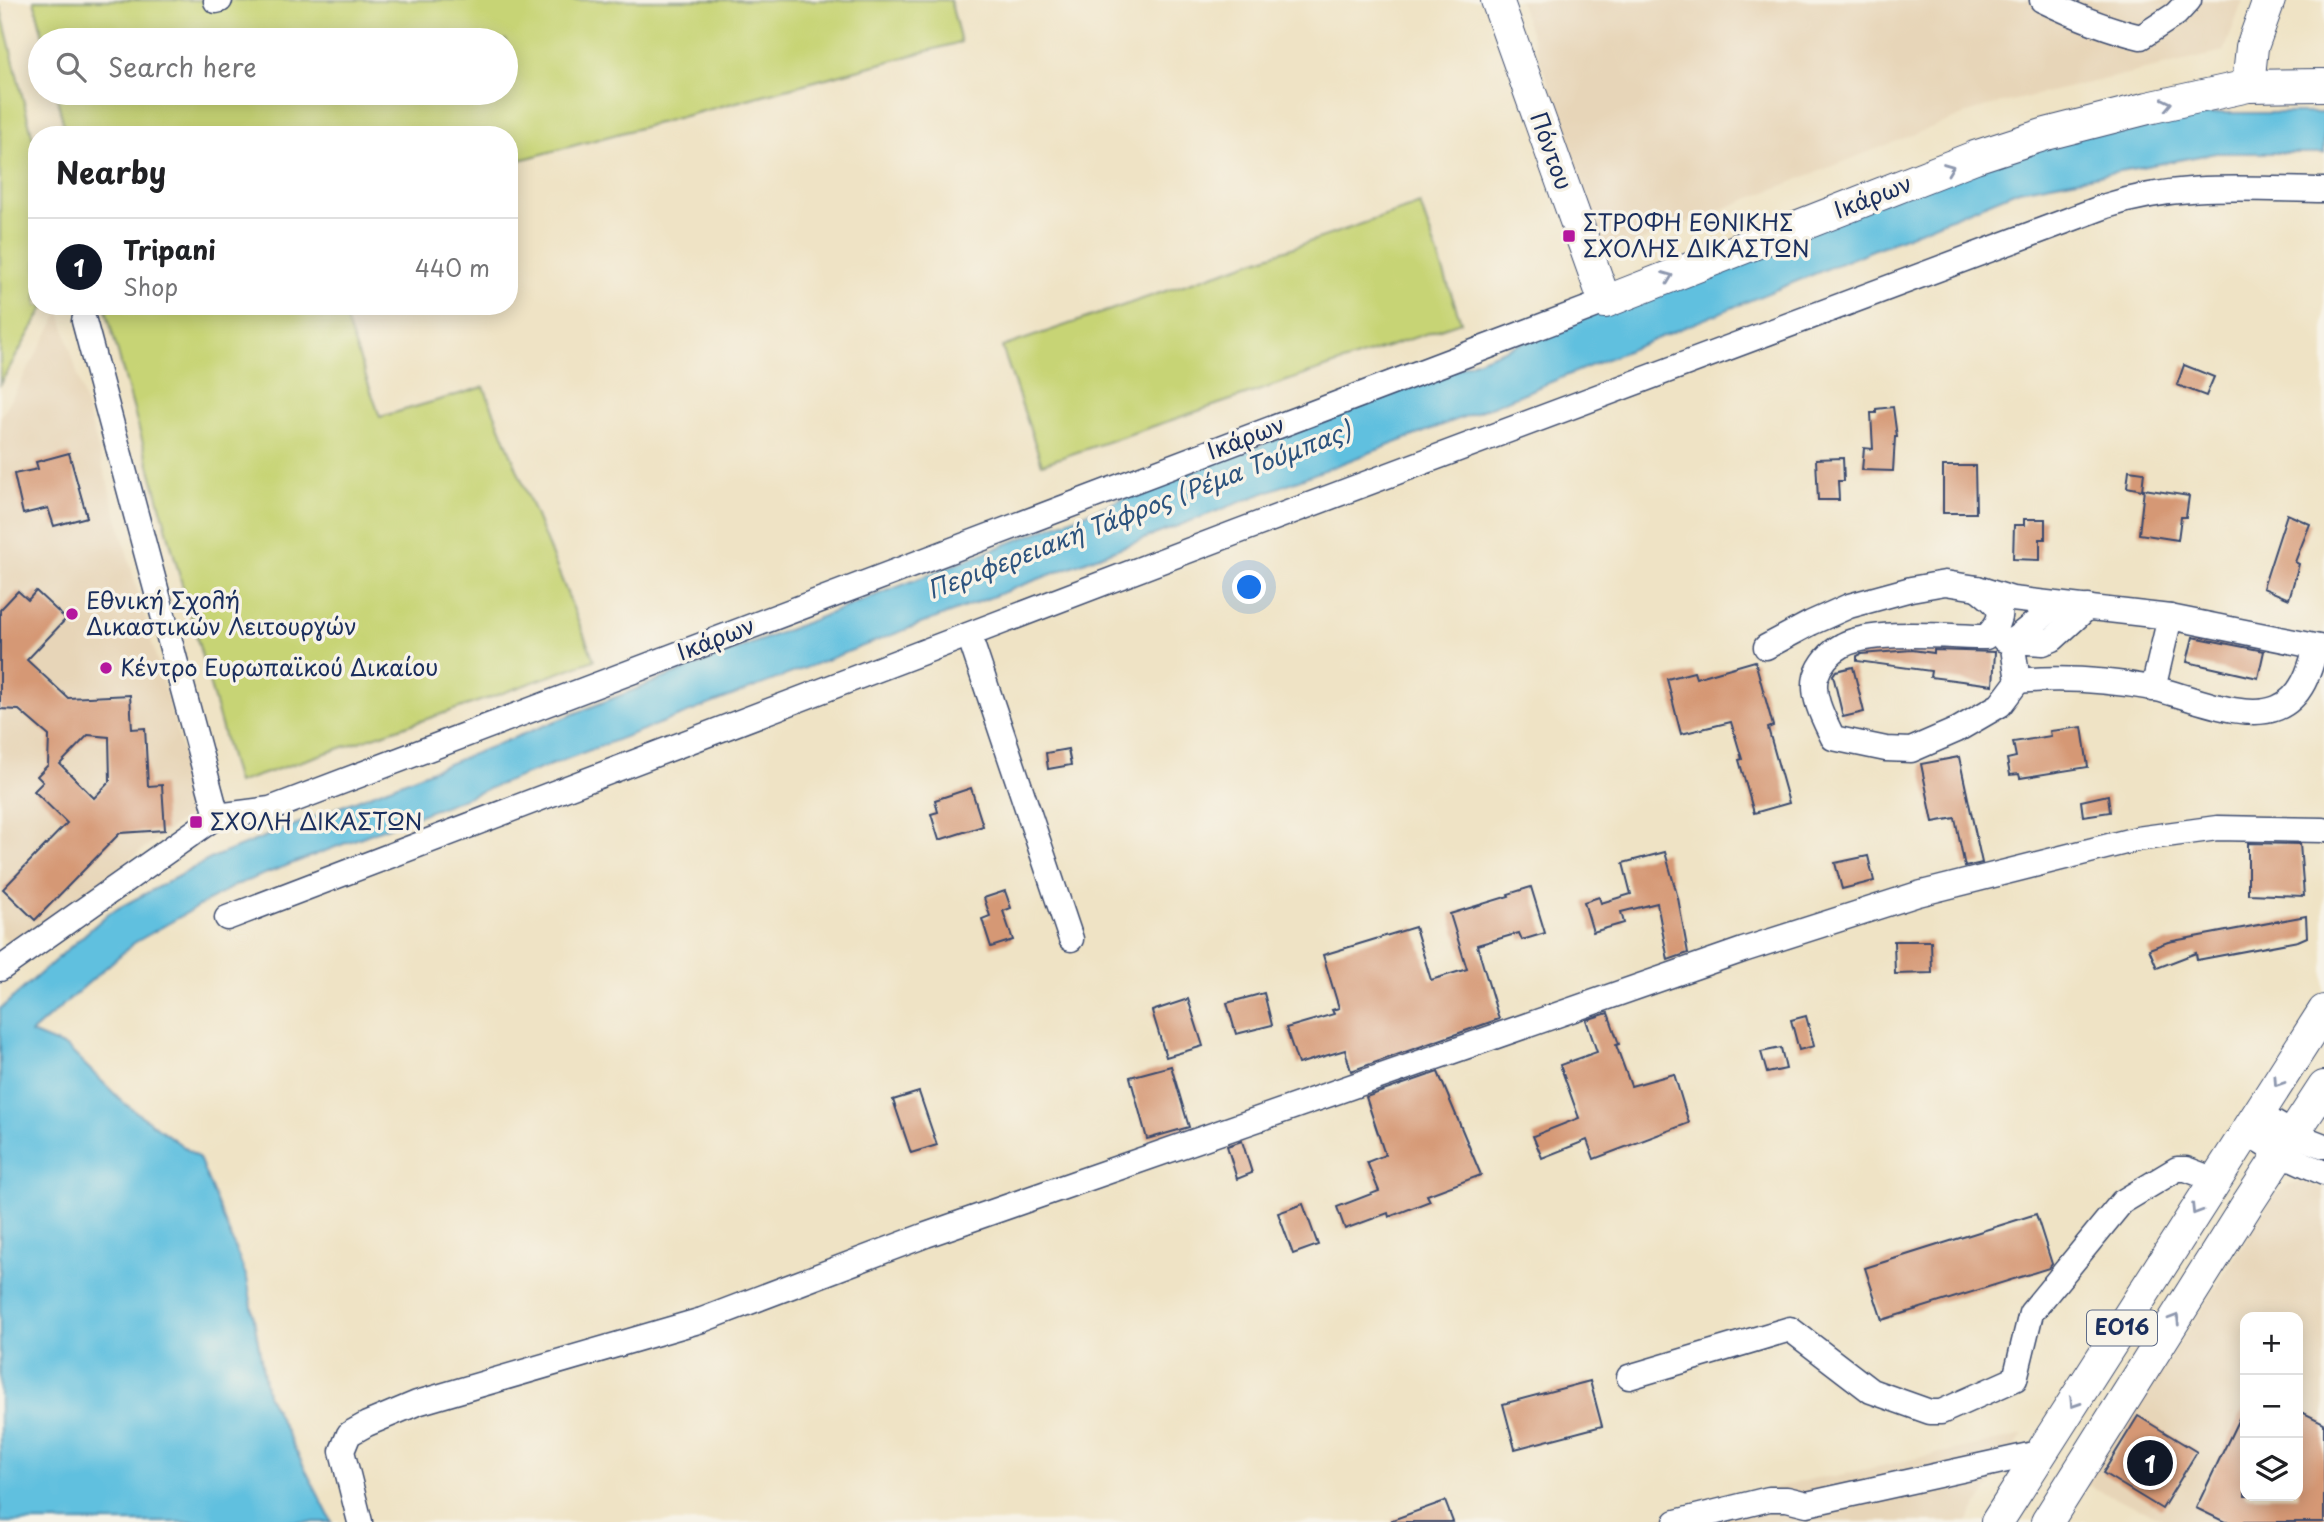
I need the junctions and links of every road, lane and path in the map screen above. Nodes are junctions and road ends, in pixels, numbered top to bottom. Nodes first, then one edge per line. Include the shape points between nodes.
1 (1497, 0) edge
2 (2042, 0) edge
3 (2189, 0) edge
4 (2269, 0) edge
5 (2324, 85) edge
6 (2248, 86) junction
7 (2324, 190) edge
8 (1605, 302) junction
9 (84, 321) dead end
10 (1977, 588) junction
11 (2057, 605) junction
12 (2088, 607) junction
13 (2170, 617) junction
14 (970, 635) junction
15 (1986, 637) junction
16 (2012, 641) junction
17 (1766, 647) dead end
18 (2320, 648) edge
19 (2018, 681) junction
20 (2153, 689) junction
21 (217, 816) junction
22 (2324, 830) edge
23 (227, 918) dead end
24 (1071, 939) dead end
25 (0, 969) edge
26 (2324, 1011) edge
27 (2324, 1087) edge
28 (2251, 1123) junction
29 (2286, 1143) junction
30 (2324, 1146) edge
31 (2324, 1172) edge
32 (2215, 1180) junction
33 (1629, 1377) dead end
34 (2043, 1452) junction
35 (360, 1522) edge
36 (1676, 1522) edge
37 (1997, 1522) edge
38 (2047, 1522) edge

1 - 8 main road, Πόντου
2 - 3 street via 2083,20 2141,37
4 - 6 main road via 2252,47
5 - 6 main road, Ικάρων
8 -> 6 main road, Ικάρων via 2014,144
7 - 14 street via 2185,189 2133,197
8 - 21 street, Ικάρων via 270,809
9 - 21 street
10 - 11 street via 2012,600
10 - 15 street via 1999,608 2001,618
10 - 17 street via 1945,583 1849,606
11 - 12 street
11 - 16 street
12 - 13 street
12 - 16 street via 2053,639 2043,643
13 - 18 street
13 - 20 street
14 - 23 street
14 - 24 street
15 - 16 street
15 - 19 street via 1881,637 1843,645 1825,659 1815,679 1819,707 1833,738 1911,750 2000,705
16 - 19 street
18 - 20 street via 2302,686 2292,700 2277,709 2232,710
19 - 20 street via 2083,678
21 - 25 street
22 - 35 street via 2217,828 2137,839 1918,894 1743,950 926,1235 702,1320 417,1403 349,1434 342,1451
26 -> 28 main road, ΕΟ16
27 - 29 main road, ΕΟ16
28 - 29 street
28 - 32 main road, ΕΟ16
29 - 30 street
29 - 31 street
38 -> 29 main road, ΕΟ16
32 - 33 street via 2177,1169 2122,1202 2030,1315 2015,1379 1941,1412 1871,1391 1790,1329
32 -> 34 main road, ΕΟ16
34 - 36 street via 1807,1504 1769,1499
34 - 37 main road, ΕΟ16

